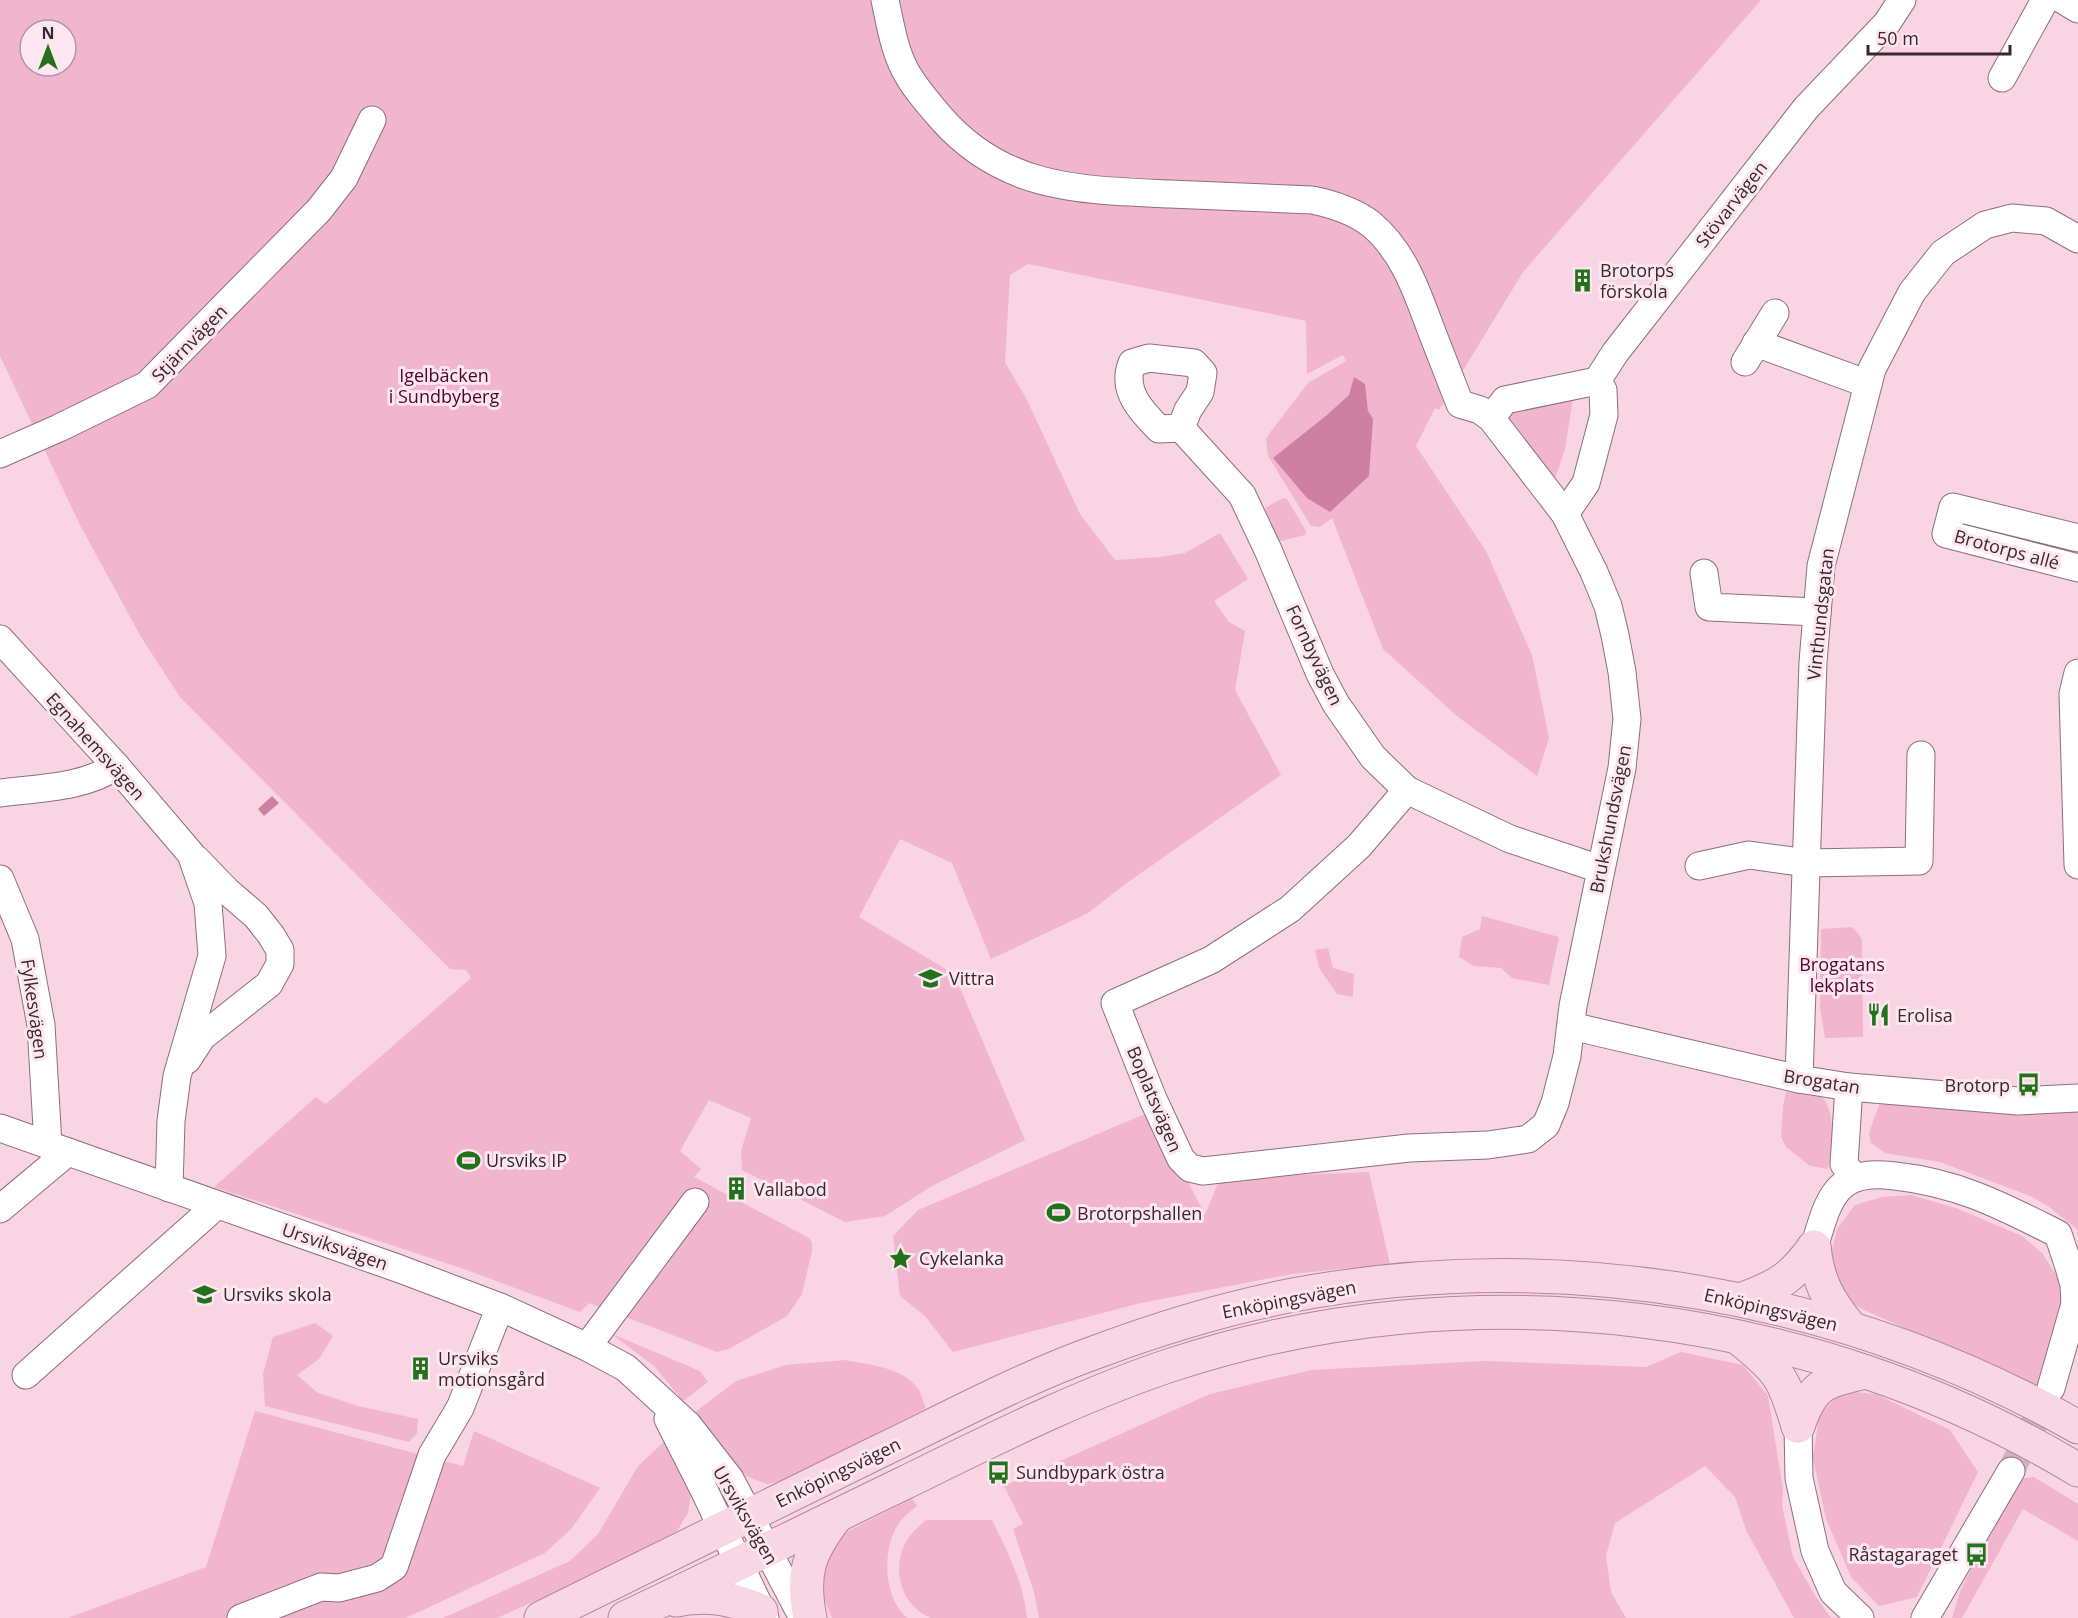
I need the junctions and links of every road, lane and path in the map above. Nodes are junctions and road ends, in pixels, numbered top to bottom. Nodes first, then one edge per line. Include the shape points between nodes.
1 (885, 0) edge
2 (1902, 0) edge
3 (2045, 0) edge
4 (2063, 0) edge
5 (2078, 9) edge
6 (2001, 78) dead end
7 (372, 120) dead end
8 (2076, 231) edge
9 (1775, 313) dead end
10 (1597, 381) junction
11 (1868, 384) junction
12 (1491, 418) junction
13 (1181, 428) dead end
14 (0, 454) edge
15 (1565, 514) junction
16 (2078, 538) edge
17 (2078, 568) edge
18 (1704, 573) dead end
19 (1817, 612) junction
20 (0, 639) edge
21 (2078, 673) edge
22 (1921, 756) dead end
23 (116, 766) junction
24 (1407, 790) junction
25 (0, 793) edge
26 (191, 854) junction
27 (1807, 863) junction
28 (2078, 865) edge
29 (1699, 866) dead end
30 (1600, 869) junction
31 (0, 879) edge
32 (1571, 1026) junction
33 (177, 1076) junction
34 (1799, 1079) junction
35 (1857, 1087) junction
36 (2078, 1098) edge
37 (0, 1128) edge
38 (58, 1148) junction
39 (1854, 1177) junction
40 (168, 1188) junction
41 (695, 1202) dead end
42 (217, 1204) junction
43 (0, 1209) edge
44 (1814, 1247) junction
45 (2074, 1267) edge
46 (1743, 1299) junction
47 (500, 1307) junction
48 (1850, 1327) junction
49 (1737, 1337) junction
50 (587, 1347) junction
51 (1865, 1372) junction
52 (26, 1376) dead end
53 (2051, 1388) tunnel mouth
54 (1798, 1426) junction
55 (2078, 1427) edge
56 (2078, 1470) edge
57 (2011, 1471) tunnel mouth
58 (837, 1516) junction
59 (736, 1521) junction
60 (753, 1556) junction
61 (639, 1611) edge
62 (763, 1615) edge
63 (241, 1618) edge
64 (541, 1618) edge
65 (803, 1618) edge
66 (810, 1618) edge
67 (1860, 1618) edge
68 (1925, 1618) edge

1 - 12 street via 904,69 919,91 950,129 1007,170 1082,189 1312,200 1341,208 1371,224 1402,259 1414,283 1460,404
2 - 10 street, Stövarvägen via 1887,23 1806,108
3 - 6 street
4 - 5 street
7 - 14 street, Stjärnvägen via 344,178 319,210 147,385
8 - 11 street, Vinthundsgatan via 2046,221 2012,218 1985,225 1943,253 1912,292
9 - 11 street via 1751,353
10 - 12 street via 1505,400
10 - 15 street via 1603,390 1604,415 1586,483
11 - 19 street, Vinthundsgatan via 1821,566
12 - 15 street, Brukshundsvägen
13 - 24 street, Fornbyvägen via 1242,495 1336,704 1373,757
15 - 30 street, Brukshundsvägen via 1608,606 1624,684 1627,719 1622,768
16 - 17 street, Brotorps allé via 1953,507 1947,534
18 - 19 street via 1709,607
19 - 27 street, Vinthundsgatan
20 - 23 street, Egnahemsvägen
21 - 28 street via 2073,694
22 - 27 street via 1919,861
23 - 25 street via 75,782
23 - 26 street, Egnahemsvägen
24 - 30 street, Fornbyvägen via 1510,838
24 - 32 street, Boplatsvägen via 1359,846 1290,909 1211,960 1114,1003 1181,1159 1190,1168 1203,1171 1528,1139 1546,1125 1555,1103
26 - 33 street, Egnahemsvägen via 207,903 212,956
26 - 33 street, Egnahemsvägen via 256,916 280,950 280,964 268,984 202,1037
27 - 29 street via 1749,855
27 - 34 street, Vinthundsgatan
30 - 32 street, Brukshundsvägen
31 - 38 street, Fylkesvägen via 26,939
32 - 34 street, Brogatan
33 - 40 street, Egnahemsvägen
34 - 35 street, Brogatan
35 - 36 street, Brogatan via 2018,1101
35 - 39 street via 1844,1164
37 - 38 street, Ursviksvägen
38 - 40 street, Ursviksvägen
38 - 43 street
39 - 44 street via 1832,1197
39 - 45 street via 1878,1174 1923,1179 1969,1192 2058,1234
40 - 42 street, Ursviksvägen
41 - 50 street
42 - 47 street, Ursviksvägen via 404,1260
42 - 52 street
44 - 46 main road via 1786,1279
44 - 48 main road via 1823,1289
45 - 53 street via 2075,1304
46 - 48 main road, Enköpingsvägen
46 - 59 main road, Enköpingsvägen via 1583,1278 1507,1276 1448,1277 1293,1295 1220,1312 1094,1352 1013,1386
47 - 50 street, Ursviksvägen
47 - 63 street via 460,1408 432,1455 394,1567 377,1578 339,1588 321,1587
48 - 55 main road, Enköpingsvägen via 1966,1372
49 - 51 main road, Enköpingsvägen
49 - 54 main road via 1780,1376
49 - 58 main road, Enköpingsvägen via 1659,1323 1529,1313 1435,1315 1308,1330 1240,1344 1104,1389
50 - 59 street, Ursviksvägen via 626,1368 688,1425 730,1479
51 - 54 main road via 1826,1383 1813,1392
51 - 56 main road, Enköpingsvägen via 1986,1421
54 - 67 street via 1799,1478 1815,1551 1833,1592
57 - 68 street
58 - 60 main road, Enköpingsvägen
58 - 66 main road via 810,1557
59 - 60 street, Ursviksvägen
59 - 64 main road, Enköpingsvägen
60 - 61 main road, Enköpingsvägen
60 - 62 street, Ursviksvägen
60 - 65 street, Ursviksvägen
61 - 62 main road via 685,1599 721,1598 737,1600

